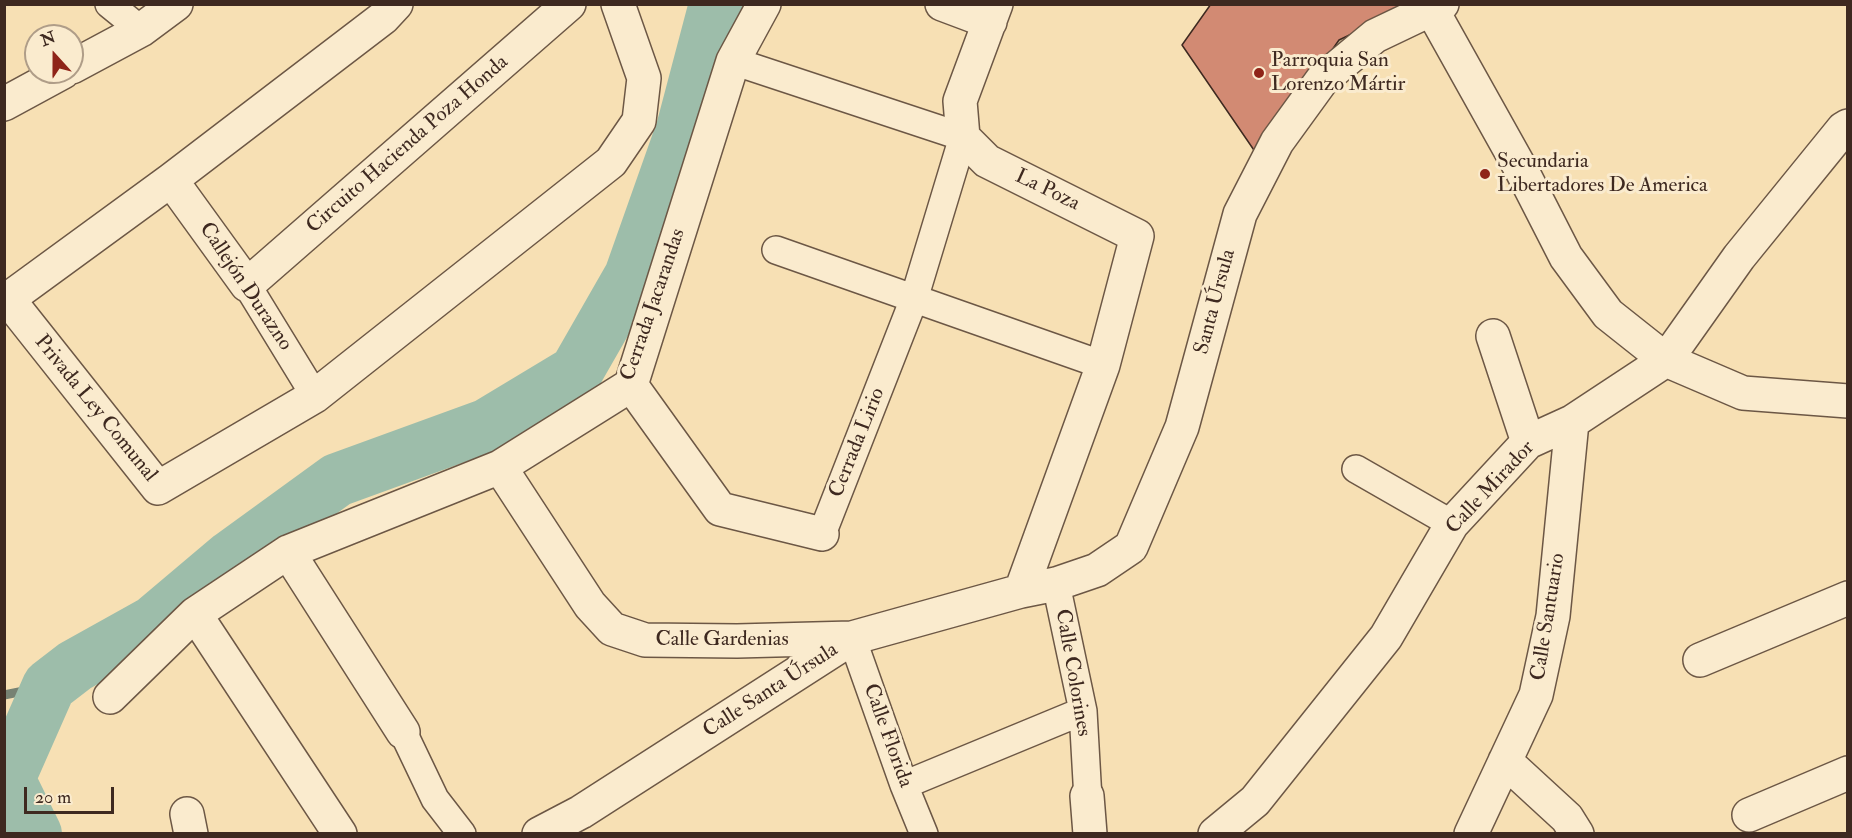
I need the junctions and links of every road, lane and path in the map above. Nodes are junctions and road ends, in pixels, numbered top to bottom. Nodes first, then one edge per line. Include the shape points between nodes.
1 (109, 4) edge
2 (176, 4) edge
3 (396, 4) edge
4 (569, 4) edge
5 (618, 4) edge
6 (765, 4) edge
7 (942, 4) edge
8 (1437, 7) edge
9 (993, 13) edge
10 (141, 30) junction
11 (84, 61) edge
12 (733, 61) junction
13 (41, 84) edge
14 (4, 104) edge
15 (1848, 126) edge
16 (963, 137) junction
17 (171, 180) junction
18 (776, 250) dead end
19 (247, 285) junction
20 (914, 299) junction
21 (6, 301) edge
22 (1493, 336) dead end
23 (1666, 360) junction
24 (1103, 365) junction
25 (631, 386) junction
26 (315, 396) junction
27 (1848, 401) edge
28 (1572, 422) junction
29 (1528, 442) junction
30 (500, 467) junction
31 (1356, 468) dead end
32 (1452, 524) junction
33 (822, 534) joint
34 (288, 552) junction
35 (1056, 584) junction
36 (1021, 591) junction
37 (1848, 598) edge
38 (195, 614) junction
39 (852, 639) junction
40 (1700, 660) dead end
41 (110, 697) dead end
42 (1083, 711) junction
43 (403, 732) joint
44 (1505, 761) junction
45 (1848, 773) edge
46 (904, 785) junction
47 (1087, 796) dead end
48 (1749, 815) dead end
49 (340, 834) edge
50 (462, 834) edge
51 (539, 834) edge
52 (924, 834) edge
53 (1090, 834) edge
54 (1215, 834) edge
55 (1471, 834) edge
56 (1577, 834) edge

1 - 10 street
2 - 10 street
3 - 17 street via 383,18
4 - 19 street, Circuito Hacienda Poza Honda
5 - 26 street via 644,78 639,121 611,162
6 - 12 street, Cerrada Jacarandas
7 - 9 street
8 - 23 street via 1566,257 1608,314
8 - 35 street, Santa Úrsula via 1375,36 1322,80 1277,142 1240,214 1182,427 1131,547 1097,570
9 - 16 street via 960,101
10 - 11 street
12 - 16 street
12 - 25 street, Cerrada Jacarandas
13 - 14 street
15 - 23 street, Calle Mirador via 1739,257
16 - 20 street, Cerrada Lirio
16 - 24 street, La Poza via 987,161 1137,236
17 - 19 street, Callejón Durazno
17 - 21 street
18 - 20 street
19 - 26 street, Callejón Durazno
20 - 24 street
20 - 33 street, Cerrada Lirio
21 - 26 street, Privada Ley Comunal via 158,488
22 - 29 street
23 - 27 street via 1743,393
23 - 28 street, Calle Mirador
24 - 36 street
25 - 30 street, Cerrada Jacarandas
25 - 33 street, Cerrada Lirio via 720,508
28 - 29 street, Calle Mirador
28 - 44 street, Calle Santuario via 1553,616 1536,695
29 - 32 street, Calle Mirador
30 - 34 street, Cerrada Jacarandas
30 - 39 street, Calle Gardenias via 590,605 612,629 645,640
31 - 32 street
32 - 54 street, Calle Mirador via 1386,637 1255,801
34 - 38 street, Cerrada Jacarandas
34 - 43 street
35 - 36 street, Santa Úrsula
35 - 42 street, Calle Colorines
36 - 39 street, Calle Santa Úrsula
37 - 40 street
38 - 41 street, Cerrada Jacarandas
38 - 49 street
39 - 46 street, Calle Florida
39 - 51 street, Calle Santa Úrsula via 580,812
42 - 46 street
42 - 53 street, Calle Colorines
43 - 50 street via 435,799
44 - 55 street, Calle Santuario
44 - 56 street via 1567,818
45 - 48 street
46 - 52 street, Calle Florida
47 - 53 street, Calle Colorines

